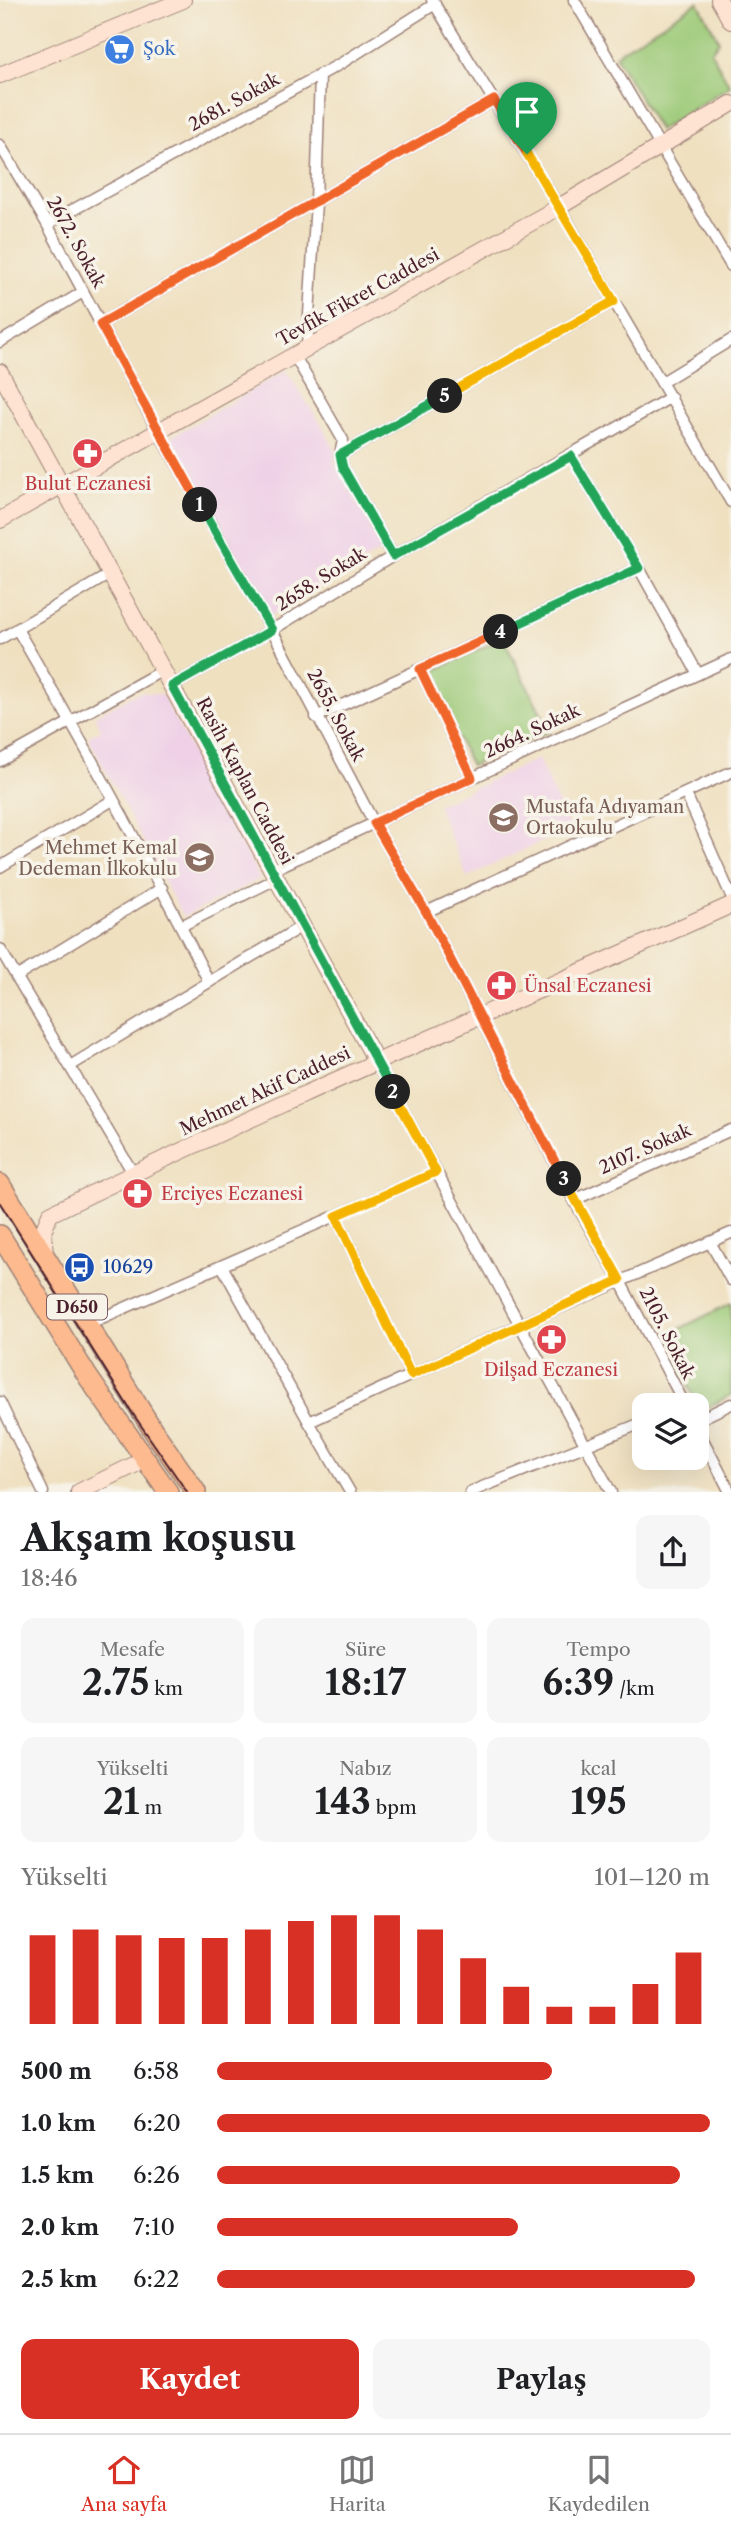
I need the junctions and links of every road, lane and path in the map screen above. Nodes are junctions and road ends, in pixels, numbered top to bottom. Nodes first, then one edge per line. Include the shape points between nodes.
1 (158, 0) edge
2 (183, 0) edge
3 (574, 0) edge
4 (719, 0) edge
5 (434, 2) edge
6 (731, 20) edge
7 (0, 66) edge
8 (0, 75) edge
9 (320, 75) junction
10 (494, 100) junction
11 (731, 104) edge
12 (0, 145) edge
13 (660, 149) junction
14 (316, 202) junction
15 (559, 207) junction
16 (47, 224) junction
17 (731, 266) edge
18 (83, 292) junction
19 (614, 301) junction
20 (100, 324) junction
21 (731, 341) edge
22 (0, 342) edge
23 (300, 351) junction
24 (0, 372) edge
25 (662, 383) junction
26 (671, 397) junction
27 (6, 399) edge
28 (158, 431) junction
29 (340, 455) junction
30 (571, 456) junction
31 (62, 485) junction
32 (731, 502) edge
33 (0, 520) edge
34 (393, 556) junction
35 (639, 568) junction
36 (110, 574) junction
37 (17, 629) junction
38 (272, 630) junction
39 (0, 639) edge
40 (731, 659) edge
41 (420, 669) junction
42 (163, 670) junction
43 (698, 674) junction
44 (172, 686) junction
45 (316, 717) junction
46 (71, 721) junction
47 (0, 761) edge
48 (731, 772) edge
49 (472, 778) junction
50 (686, 794) junction
51 (113, 800) junction
52 (374, 823) junction
53 (0, 867) edge
54 (274, 874) junction
55 (162, 888) junction
56 (731, 896) edge
57 (731, 905) edge
58 (426, 912) junction
59 (181, 926) junction
60 (302, 926) junction
61 (0, 950) edge
62 (16, 976) junction
63 (209, 982) junction
64 (479, 1018) junction
65 (376, 1061) junction
66 (70, 1066) junction
67 (731, 1130) edge
68 (436, 1172) junction
69 (133, 1173) junction
70 (0, 1184) edge
71 (574, 1200) junction
72 (336, 1216) junction
73 (731, 1233) edge
74 (0, 1235) edge
75 (710, 1242) junction
76 (45, 1257) junction
77 (222, 1266) junction
78 (620, 1280) junction
79 (731, 1280) edge
80 (88, 1324) junction
81 (520, 1325) junction
82 (411, 1375) junction
83 (88, 1377) junction
84 (122, 1378) junction
85 (679, 1393) edge
86 (0, 1402) edge
87 (731, 1404) edge
88 (709, 1416) edge
89 (4, 1422) edge
90 (309, 1422) junction
91 (632, 1427) edge
92 (586, 1446) junction
93 (709, 1449) edge
94 (134, 1465) junction
95 (43, 1492) edge
96 (79, 1492) edge
97 (151, 1492) edge
98 (167, 1492) edge
99 (196, 1492) edge
100 (205, 1492) edge
101 (350, 1492) edge
102 (470, 1492) edge
103 (611, 1492) edge
104 (730, 1492) edge

1 - 7 street
2 - 8 street
3 - 13 street
4 - 6 street
5 - 9 street, 2681. Sokak
5 - 10 street
9 - 14 street
9 - 16 street, 2681. Sokak
10 - 14 street
10 - 15 street
11 - 13 street, Tevfik Fikret Caddesi
12 - 16 street, 2672. Sokak
13 - 15 street, Tevfik Fikret Caddesi
13 - 17 street
14 - 20 street
14 - 23 street
15 - 19 street
15 - 23 street, Tevfik Fikret Caddesi
16 - 18 street, 2672. Sokak
18 - 20 street, 2672. Sokak
18 - 22 street
19 - 25 street
19 - 29 street
20 - 28 street, 2672. Sokak
21 - 25 street
23 - 28 street, Tevfik Fikret Caddesi
23 - 29 street via 343,440
24 - 27 street, Rasih Kaplan Caddesi
25 - 26 street
26 - 30 street, 2658. Sokak
26 - 32 street
27 - 31 street, Rasih Kaplan Caddesi
28 - 31 street, Tevfik Fikret Caddesi
28 - 38 street, 2655. Sokak
29 - 34 street
30 - 34 street, 2658. Sokak
30 - 35 street
31 - 33 street, Tevfik Fikret Caddesi
31 - 36 street, Rasih Kaplan Caddesi
34 - 38 street, 2658. Sokak
35 - 41 street
35 - 43 street
36 - 37 street
36 - 42 street, Rasih Kaplan Caddesi
37 - 39 street
37 - 46 street
38 - 44 street, 2658. Sokak
38 - 45 street, 2655. Sokak
40 - 43 street, 2664. Sokak
41 - 45 street
41 - 49 street
42 - 44 street, Rasih Kaplan Caddesi
42 - 46 street
43 - 49 street, 2664. Sokak
44 - 54 street, Rasih Kaplan Caddesi
45 - 52 street, 2655. Sokak
46 - 47 street
46 - 51 street
48 - 50 street
49 - 52 street, 2664. Sokak
50 - 56 street
50 - 58 street
51 - 53 street
51 - 55 street
52 - 54 street, 2664. Sokak
52 - 58 street, 2655. Sokak
54 - 59 street, 2664. Sokak
54 - 60 street, Rasih Kaplan Caddesi
55 - 59 street
55 - 62 street
57 - 64 street, Mehmet Akif Caddesi
58 - 64 street, 2655. Sokak
59 - 63 street
60 - 63 street
60 - 65 street, Rasih Kaplan Caddesi
61 - 62 street
62 - 66 street
63 - 66 street
64 - 65 street, Mehmet Akif Caddesi
64 - 71 street, 2105. Sokak
65 - 68 street
65 - 69 street, Mehmet Akif Caddesi
66 - 69 street
67 - 71 street, 2107. Sokak
68 - 72 street
68 - 81 street
69 - 76 street, Mehmet Akif Caddesi via 50,1214 43,1232
70 - 76 highway, D650
71 - 78 street, 2105. Sokak
72 - 77 street
72 - 82 street
73 - 75 street
74 - 83 highway, D650
75 - 78 street
75 - 79 street
76 - 80 highway, D650
77 - 80 street
77 - 90 street
78 - 81 street
78 - 85 street, 2105. Sokak
80 - 84 highway, D650
81 - 82 street
81 - 92 street
82 - 90 street
83 - 94 highway
83 - 98 highway, D650
84 - 99 highway, D650
84 - 100 highway via 158,1420
86 - 89 street
87 - 88 street
89 - 95 street
90 - 101 street
91 - 92 street
92 - 102 street
92 - 103 street
93 - 104 street
94 - 96 street
94 - 97 highway

